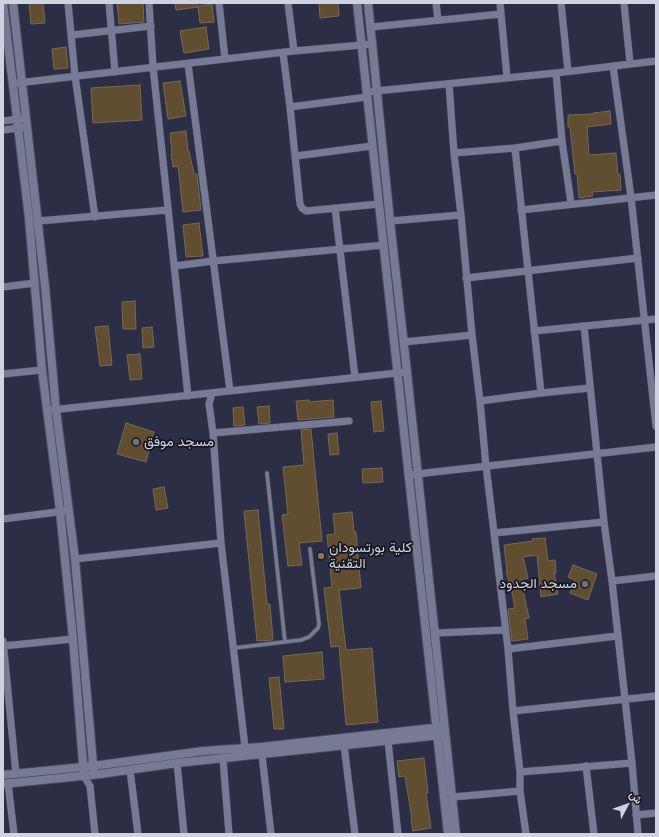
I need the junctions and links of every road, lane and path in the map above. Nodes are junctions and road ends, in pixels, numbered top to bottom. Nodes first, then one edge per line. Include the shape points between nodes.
1 (3, 3) edge
2 (13, 3) edge
3 (68, 3) edge
4 (109, 3) edge
5 (149, 3) edge
6 (219, 3) edge
7 (288, 3) edge
8 (357, 3) edge
9 (368, 3) edge
10 (436, 3) edge
11 (500, 3) edge
12 (561, 3) edge
13 (624, 3) edge
14 (501, 14) junction
15 (438, 20) junction
16 (151, 26) junction
17 (370, 27) junction
18 (112, 30) junction
19 (72, 35) junction
20 (373, 44) junction
21 (361, 45) junction
22 (294, 51) junction
23 (283, 53) junction
24 (225, 59) junction
25 (656, 61) edge
26 (630, 63) junction
27 (188, 64) junction
28 (614, 66) junction
29 (153, 67) junction
30 (568, 71) junction
31 (115, 72) junction
32 (556, 73) junction
33 (75, 76) junction
34 (507, 77) junction
35 (22, 82) junction
36 (13, 83) junction
37 (449, 84) junction
38 (377, 91) junction
39 (367, 94) junction
40 (290, 107) junction
41 (3, 121) edge
42 (26, 123) junction
43 (18, 124) junction
44 (3, 130) edge
45 (562, 141) junction
46 (372, 146) junction
47 (515, 148) junction
48 (454, 154) junction
49 (296, 156) junction
50 (656, 194) edge
51 (631, 197) junction
52 (379, 204) junction
53 (571, 204) junction
54 (335, 208) junction
55 (168, 210) junction
56 (521, 210) junction
57 (461, 215) junction
58 (95, 216) junction
59 (38, 221) junction
60 (390, 221) junction
61 (384, 245) junction
62 (339, 248) junction
63 (638, 258) junction
64 (213, 261) junction
65 (175, 266) junction
66 (528, 270) junction
67 (466, 278) junction
68 (35, 283) junction
69 (3, 287) edge
70 (656, 319) edge
71 (645, 320) junction
72 (584, 326) junction
73 (534, 331) junction
74 (472, 335) junction
75 (404, 342) junction
76 (42, 370) junction
77 (407, 372) junction
78 (396, 373) junction
79 (3, 374) edge
80 (355, 377) junction
81 (590, 388) junction
82 (230, 392) junction
83 (541, 393) junction
84 (212, 394) junction
85 (188, 396) junction
86 (480, 401) junction
87 (47, 410) junction
88 (56, 410) junction
89 (349, 421) dead end
90 (656, 426) edge
91 (213, 432) junction
92 (656, 447) edge
93 (597, 454) junction
94 (486, 466) junction
95 (267, 473) dead end
96 (418, 473) junction
97 (408, 475) junction
98 (69, 510) junction
99 (60, 511) junction
100 (3, 519) edge
101 (604, 522) junction
102 (494, 533) junction
103 (221, 543) junction
104 (310, 549) dead end
105 (75, 559) junction
106 (656, 576) edge
107 (612, 581) junction
108 (505, 630) junction
109 (436, 633) junction
110 (617, 636) junction
111 (73, 639) junction
112 (285, 642) junction
113 (3, 644) edge
114 (233, 648) junction
115 (508, 649) junction
116 (656, 696) edge
117 (624, 699) junction
118 (513, 711) junction
119 (441, 731) junction
120 (388, 741) junction
121 (344, 745) junction
122 (245, 747) junction
123 (262, 755) junction
124 (223, 759) junction
125 (178, 763) junction
126 (632, 763) junction
127 (586, 766) junction
128 (84, 767) junction
129 (94, 770) junction
130 (130, 770) junction
131 (520, 772) junction
132 (16, 774) junction
133 (3, 775) edge
134 (84, 776) junction
135 (6, 784) edge
136 (90, 786) junction
137 (520, 791) junction
138 (453, 797) junction
139 (656, 813) edge
140 (636, 814) junction
141 (14, 834) edge
142 (96, 834) edge
143 (138, 834) edge
144 (184, 834) edge
145 (229, 834) edge
146 (271, 834) edge
147 (355, 834) edge
148 (398, 834) edge
149 (448, 834) edge
150 (456, 834) edge
151 (526, 834) edge
152 (594, 834) edge
153 (638, 834) edge

1 - 36 street
2 - 35 street
3 - 19 street
4 - 18 street
5 - 16 street
6 - 24 street
7 - 22 street
8 - 21 street
9 - 17 street
10 - 15 street
11 - 14 street
12 - 30 street
13 - 26 street
14 - 15 street
14 - 34 street
15 - 17 street
16 - 18 street
16 - 29 street
17 - 20 street
18 - 19 street
18 - 31 street
19 - 33 street
20 - 21 street
20 - 38 street
21 - 22 street
21 - 39 street
22 - 23 street
23 - 24 street
23 - 40 street
24 - 27 street
25 - 26 street
26 - 28 street
27 - 29 street
27 - 64 street
28 - 30 street
28 - 51 street
29 - 31 street
29 - 55 street
30 - 32 street
31 - 33 street
32 - 34 street
32 - 45 street
33 - 35 street
33 - 58 street
34 - 37 street
35 - 36 street
35 - 42 street
36 - 43 street
37 - 38 street
37 - 48 street
38 - 39 street
38 - 60 street
39 - 40 street
39 - 46 street
40 - 49 street
41 - 43 street
42 - 43 street
42 - 59 street
43 - 44 street
43 - 68 street
45 - 47 street
45 - 53 street
46 - 49 street
46 - 52 street
47 - 48 street
47 - 56 street
48 - 57 street
49 - 54 street via 302,208 306,211
50 - 51 street
51 - 53 street
51 - 63 street
52 - 54 street
52 - 61 street
53 - 56 street
54 - 62 street
55 - 58 street
55 - 65 street
56 - 66 street
57 - 60 street
57 - 67 street
58 - 59 street
59 - 88 street
60 - 75 street
61 - 62 street
61 - 78 street
62 - 64 street
62 - 80 street
63 - 66 street
63 - 71 street
64 - 65 street
64 - 82 street
65 - 85 street
66 - 67 street
66 - 73 street
67 - 74 street
68 - 69 street
68 - 76 street
70 - 71 street
71 - 72 street
71 - 90 street
72 - 73 street
72 - 81 street
73 - 83 street
74 - 75 street
74 - 86 street
75 - 77 street
76 - 79 street
76 - 87 street
77 - 78 street
77 - 96 street
78 - 80 street
78 - 97 street
80 - 82 street
81 - 83 street
81 - 93 street
82 - 84 street
83 - 86 street
84 - 85 street
84 - 91 street via 209,404
85 - 88 street
86 - 94 street
87 - 88 street
87 - 99 street
88 - 98 street
89 - 91 street
91 - 103 street
92 - 93 street
93 - 94 street
93 - 101 street
94 - 96 street
94 - 102 street
95 - 112 lane
96 - 97 street
96 - 109 street
97 - 119 street
98 - 99 street
98 - 105 street
99 - 100 street
99 - 111 street
101 - 102 street
101 - 107 street
102 - 108 street
103 - 105 street
103 - 114 street
104 - 112 lane via 318,628 305,639
105 - 129 street
106 - 107 street
107 - 110 street
108 - 109 street
108 - 115 street
109 - 119 street
110 - 115 street
110 - 117 street
111 - 113 street
111 - 128 street
112 - 114 lane
113 - 132 street
114 - 122 street
115 - 118 street
116 - 117 street
117 - 118 street
117 - 126 street
118 - 131 street
119 - 120 street
119 - 122 street
119 - 138 street
119 - 149 street
120 - 121 street
120 - 148 street
121 - 123 street
121 - 147 street
122 - 129 street
123 - 124 street
123 - 146 street
124 - 125 street
124 - 145 street
125 - 130 street
125 - 144 street
126 - 127 street
126 - 140 street
127 - 131 street
127 - 152 street
128 - 129 street
128 - 132 street
128 - 134 street
129 - 130 street
129 - 134 street
129 - 136 street
130 - 143 street
131 - 137 street
132 - 133 street
134 - 135 street
134 - 136 street
135 - 141 street
136 - 142 street
137 - 138 street
137 - 151 street
138 - 150 street
139 - 140 street
140 - 153 street

